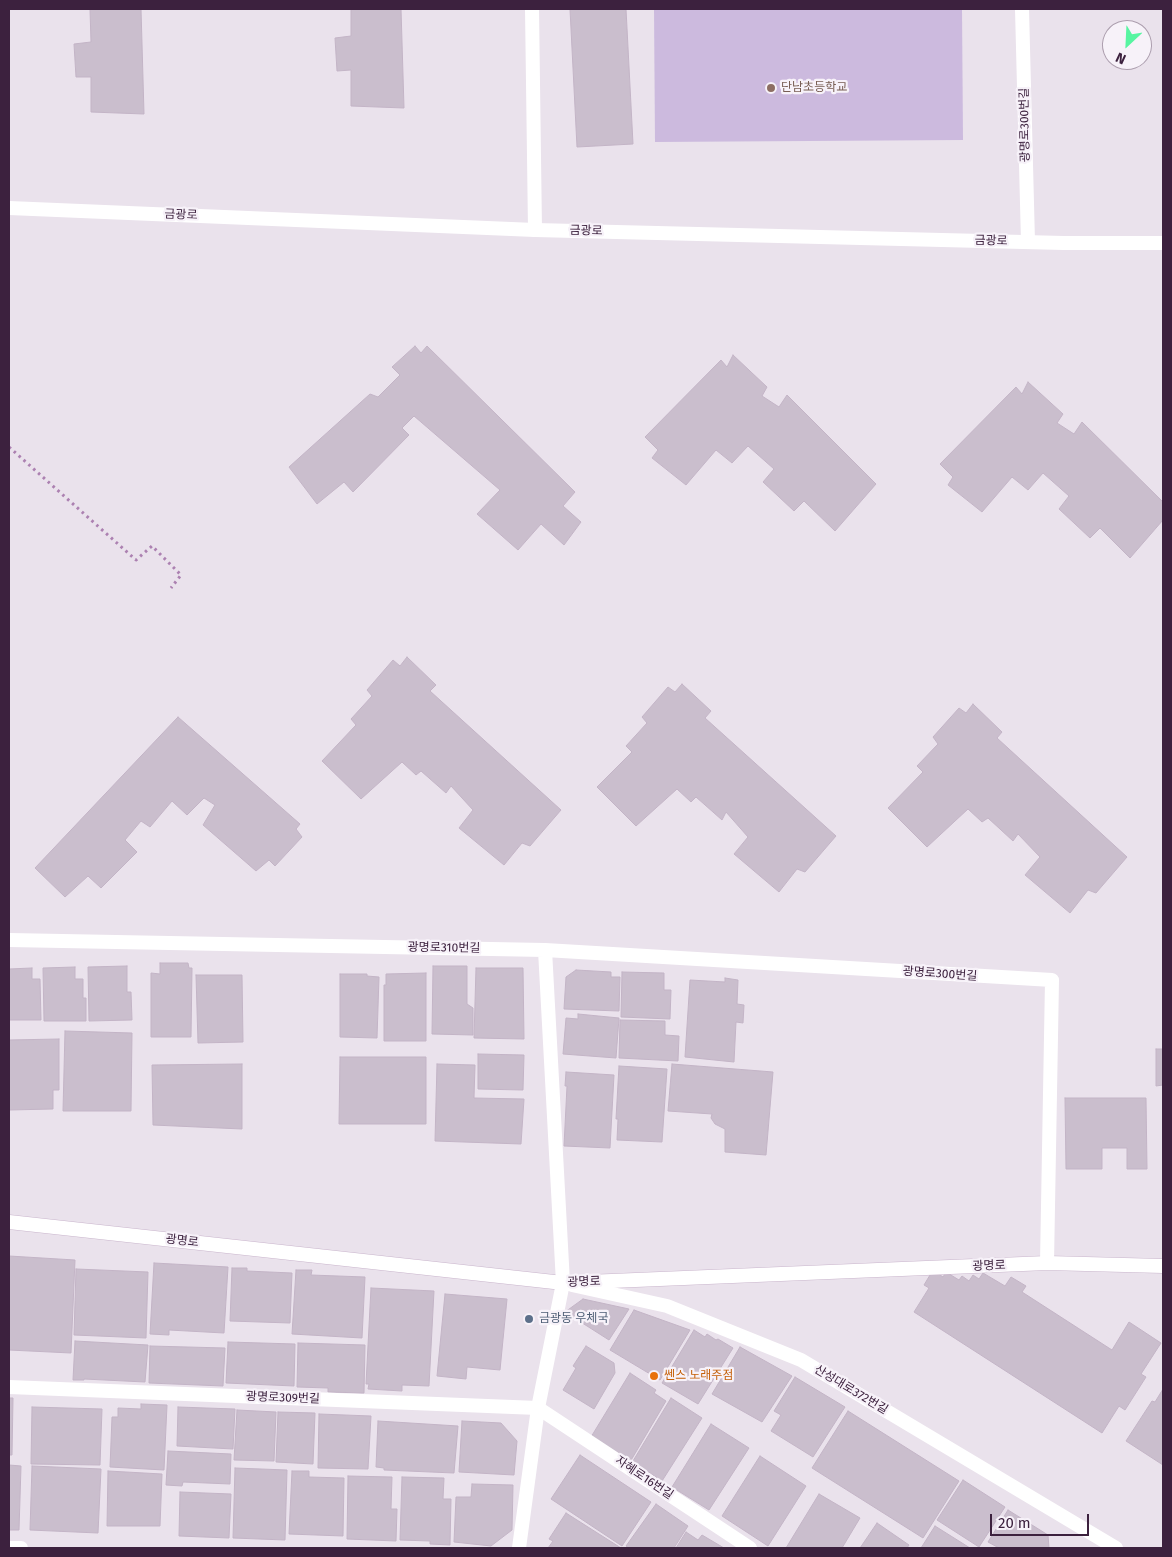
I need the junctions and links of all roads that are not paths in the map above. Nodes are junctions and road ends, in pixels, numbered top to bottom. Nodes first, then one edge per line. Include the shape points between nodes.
1 (532, 9) edge
2 (1022, 9) edge
3 (9, 208) edge
4 (535, 230) junction
5 (1028, 242) junction
6 (1163, 243) edge
7 (9, 940) edge
8 (545, 950) junction
9 (9, 1222) edge
10 (1046, 1263) junction
11 (1163, 1266) edge
12 (563, 1283) junction
13 (9, 1387) edge
14 (538, 1408) junction
15 (1108, 1546) edge
16 (9, 1548) edge
17 (21, 1548) edge
18 (519, 1548) edge
19 (750, 1548) edge

1 - 4 street
2 - 5 street, 광명로300번길
3 - 4 street, 금광로
4 - 5 street, 금광로
5 - 6 street, 금광로
7 - 8 street, 광명로310번길
8 - 10 street, 광명로300번길 via 1052,980
8 - 12 street
9 - 12 street, 광명로
10 - 11 street, 광명로
10 - 12 street, 광명로
12 - 14 street
12 - 15 street, 산성대로372번길 via 667,1306 801,1360
13 - 14 street, 광명로309번길
14 - 18 street
14 - 19 street, 자혜로16번길
16 - 17 street

